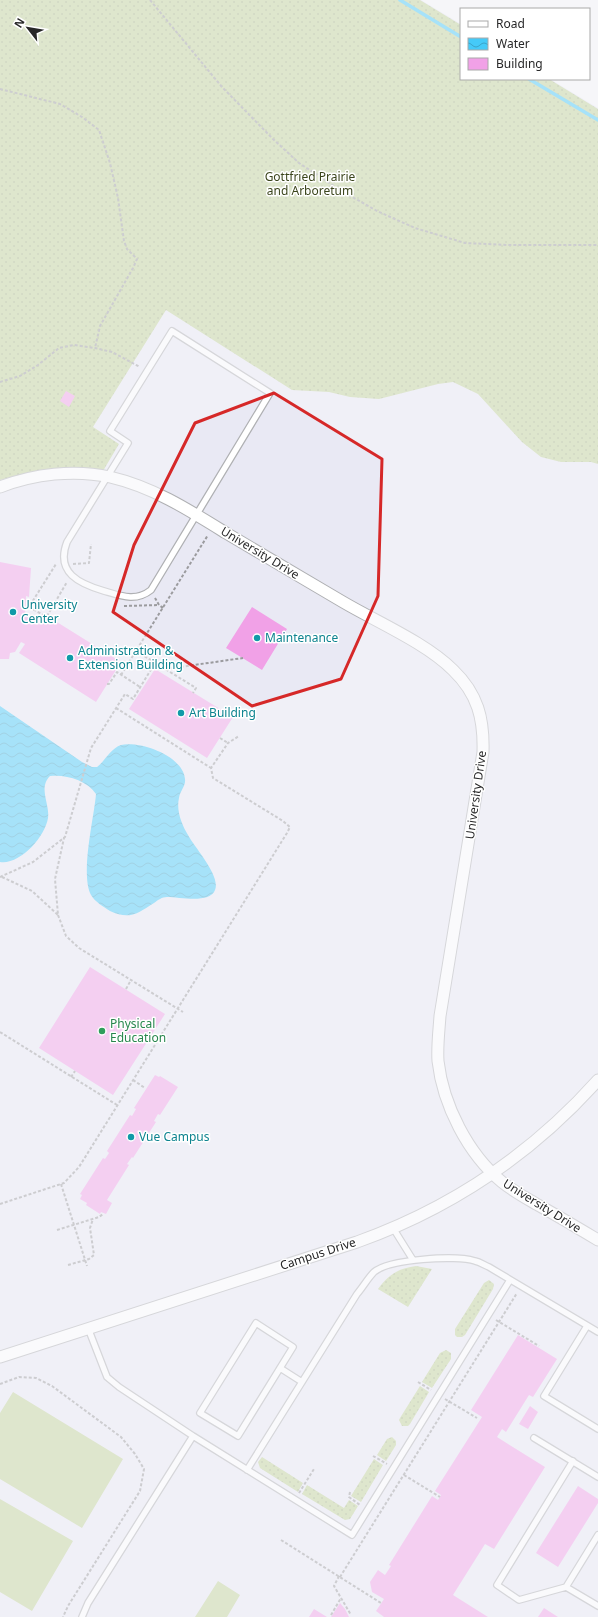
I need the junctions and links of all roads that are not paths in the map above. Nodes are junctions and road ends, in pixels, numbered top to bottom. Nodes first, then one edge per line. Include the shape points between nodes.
1 (108, 476) junction
2 (0, 487) edge
3 (197, 514) junction
4 (598, 1080) edge
5 (493, 1174) junction
6 (393, 1228) junction
7 (598, 1240) edge
8 (413, 1260) junction
9 (510, 1280) junction
10 (587, 1326) junction
11 (88, 1328) junction
12 (598, 1332) edge
13 (0, 1357) edge
14 (280, 1368) junction
15 (302, 1382) junction
16 (598, 1429) edge
17 (193, 1436) junction
18 (534, 1438) dead end
19 (573, 1461) junction
20 (247, 1470) junction
21 (598, 1476) edge
22 (598, 1535) edge
23 (566, 1587) junction
24 (598, 1606) edge
25 (82, 1617) edge

1 - 2 street, University Drive via 51,474
1 - 3 street, University Drive via 142,486
1 - 3 lane via 67,542 64,552 66,566 72,576 86,586 136,598 143,596 155,585
1 - 3 lane via 128,443 110,431 172,331 270,393
3 - 5 street, University Drive via 435,656 454,670 478,706 483,728 482,765 440,1016 438,1061 453,1113 465,1137
4 - 5 street, Campus Drive via 549,1130
5 - 6 street, Campus Drive via 446,1203
5 - 7 street, University Drive via 517,1192
6 - 8 lane
6 - 11 street, Campus Drive via 357,1242
8 - 9 lane via 474,1261
8 - 15 lane via 375,1271 357,1294
9 - 10 lane
9 - 20 lane via 352,1535
10 - 12 lane
10 - 16 lane via 544,1396
11 - 13 street, Campus Drive
11 - 17 lane via 107,1377
14 - 14 lane via 238,1436 200,1413 256,1323 293,1347
14 - 15 lane
15 - 20 lane
17 - 20 lane
17 - 25 lane via 88,1603
18 - 19 lane
19 - 21 lane
19 - 23 lane via 497,1585 519,1600
22 - 23 lane
23 - 24 lane

